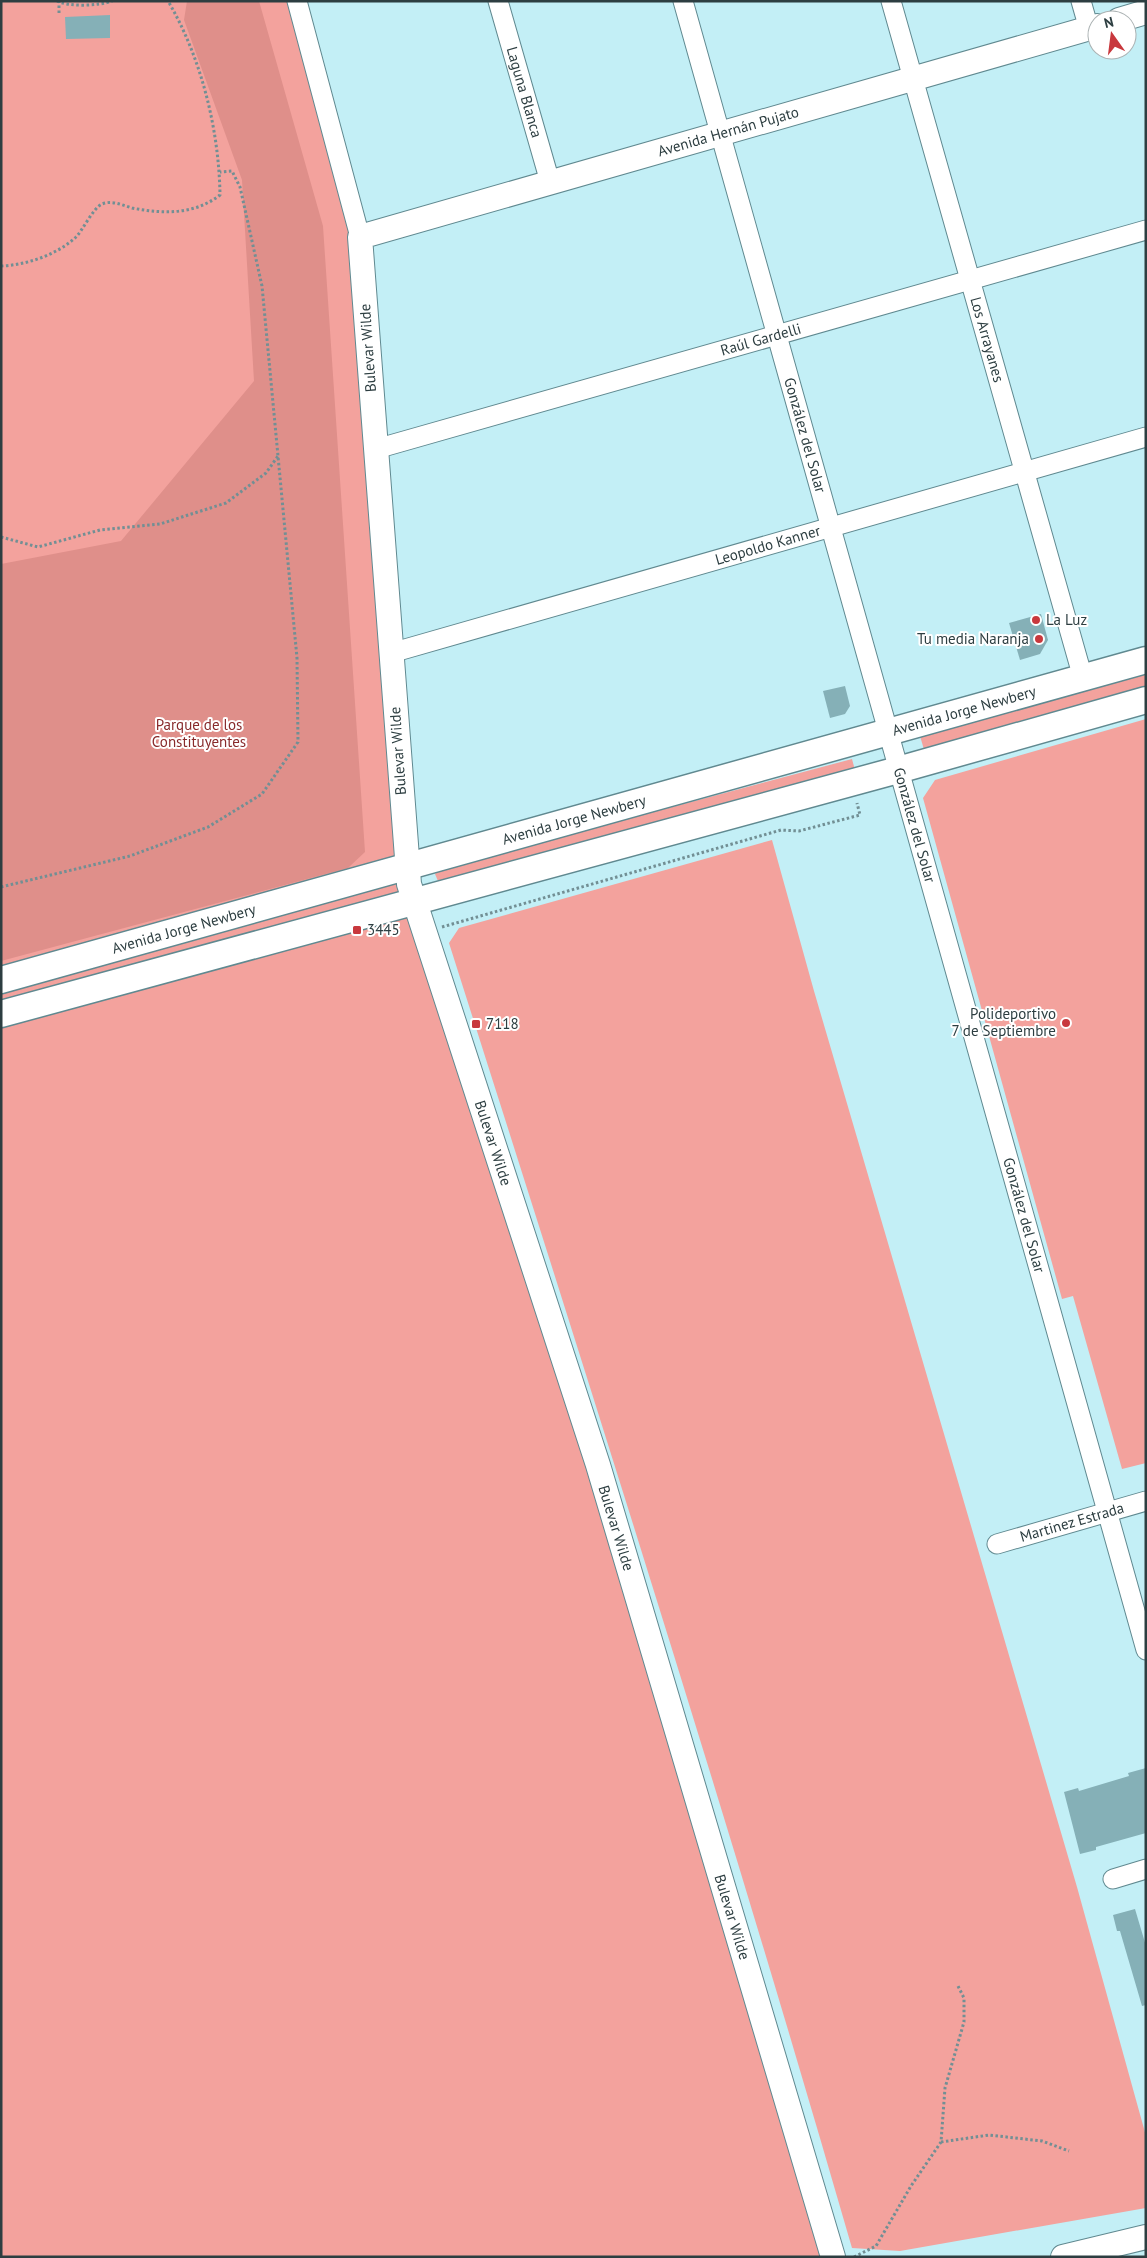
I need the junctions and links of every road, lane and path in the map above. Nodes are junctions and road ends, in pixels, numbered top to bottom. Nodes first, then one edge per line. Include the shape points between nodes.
1 (112, 1) edge
2 (168, 1) edge
3 (297, 1) edge
4 (498, 1) edge
5 (683, 1) edge
6 (891, 1) edge
7 (1081, 1) edge
8 (58, 2) edge
9 (59, 13) dead end
10 (1087, 14) edge
11 (1087, 30) edge
12 (913, 78) junction
13 (720, 134) junction
14 (220, 172) junction
15 (550, 182) junction
16 (1146, 230) edge
17 (360, 237) junction
18 (1, 266) edge
19 (970, 280) junction
20 (777, 335) junction
21 (1146, 437) edge
22 (376, 449) junction
23 (279, 455) junction
24 (1025, 471) junction
25 (830, 527) junction
26 (1, 538) edge
27 (391, 653) junction
28 (1146, 660) edge
29 (1083, 678) junction
30 (1146, 700) edge
31 (887, 734) junction
32 (898, 770) junction
33 (860, 815) dead end
34 (406, 866) junction
35 (1, 886) edge
36 (415, 902) junction
37 (437, 929) dead end
38 (1, 980) edge
39 (1, 1014) edge
40 (1146, 1501) edge
41 (1107, 1512) junction
42 (996, 1544) dead end
43 (1146, 1650) edge
44 (1146, 1869) edge
45 (1113, 1879) dead end
46 (957, 1984) dead end
47 (942, 2142) junction
48 (1069, 2151) dead end
49 (1146, 2237) edge
50 (832, 2257) edge
51 (854, 2257) edge
52 (1063, 2257) edge

1 - 8 path via 89,5
2 - 14 path via 178,18 205,88
3 - 17 street, Bulevar Wilde
4 - 15 street, Laguna Blanca
5 - 13 street, González del Solar
6 - 12 street, Los Arrayanes
7 - 10 street
8 - 9 path
11 - 12 street, Avenida Hernán Pujato
12 - 13 street, Avenida Hernán Pujato
12 - 19 street, Los Arrayanes
13 - 15 street, Avenida Hernán Pujato
13 - 20 street, González del Solar
14 - 18 path via 220,195 207,205 183,211 154,212 111,202 100,205 75,238 49,255
14 - 23 path via 232,171 240,187 262,286
15 - 17 street, Avenida Hernán Pujato
16 - 19 street, Raúl Gardelli
17 - 22 street, Bulevar Wilde
19 - 20 street, Raúl Gardelli
19 - 24 street, Los Arrayanes
20 - 22 street, Raúl Gardelli
20 - 25 street, González del Solar
21 - 24 street, Leopoldo Kanner
22 - 27 street, Bulevar Wilde
23 - 26 path via 266,473 226,503 160,524 100,530 38,546
23 - 35 path via 297,658 298,742 262,794 208,827 130,856
24 - 25 street, Leopoldo Kanner
24 - 29 street, Los Arrayanes
25 - 27 street, Leopoldo Kanner
25 - 31 street, González del Solar
27 - 34 street, Bulevar Wilde
28 - 29 main road, Avenida Jorge Newbery
29 - 31 main road, Avenida Jorge Newbery
30 - 32 main road
31 - 32 street, González del Solar
31 - 34 main road, Avenida Jorge Newbery
32 - 36 main road
32 - 41 street, González del Solar
33 - 37 path via 799,831 781,830
34 - 36 street, Bulevar Wilde
34 - 38 main road, Avenida Jorge Newbery
36 - 39 main road
36 - 50 street, Bulevar Wilde via 598,1465
40 - 41 street, Martinez Estrada
41 - 42 street, Martinez Estrada
41 - 43 street, González del Solar
44 - 45 street
46 - 47 path via 964,1998 964,2022 945,2088
47 - 48 path via 989,2135 1042,2141
47 - 51 path via 911,2186 876,2246
49 - 52 street

